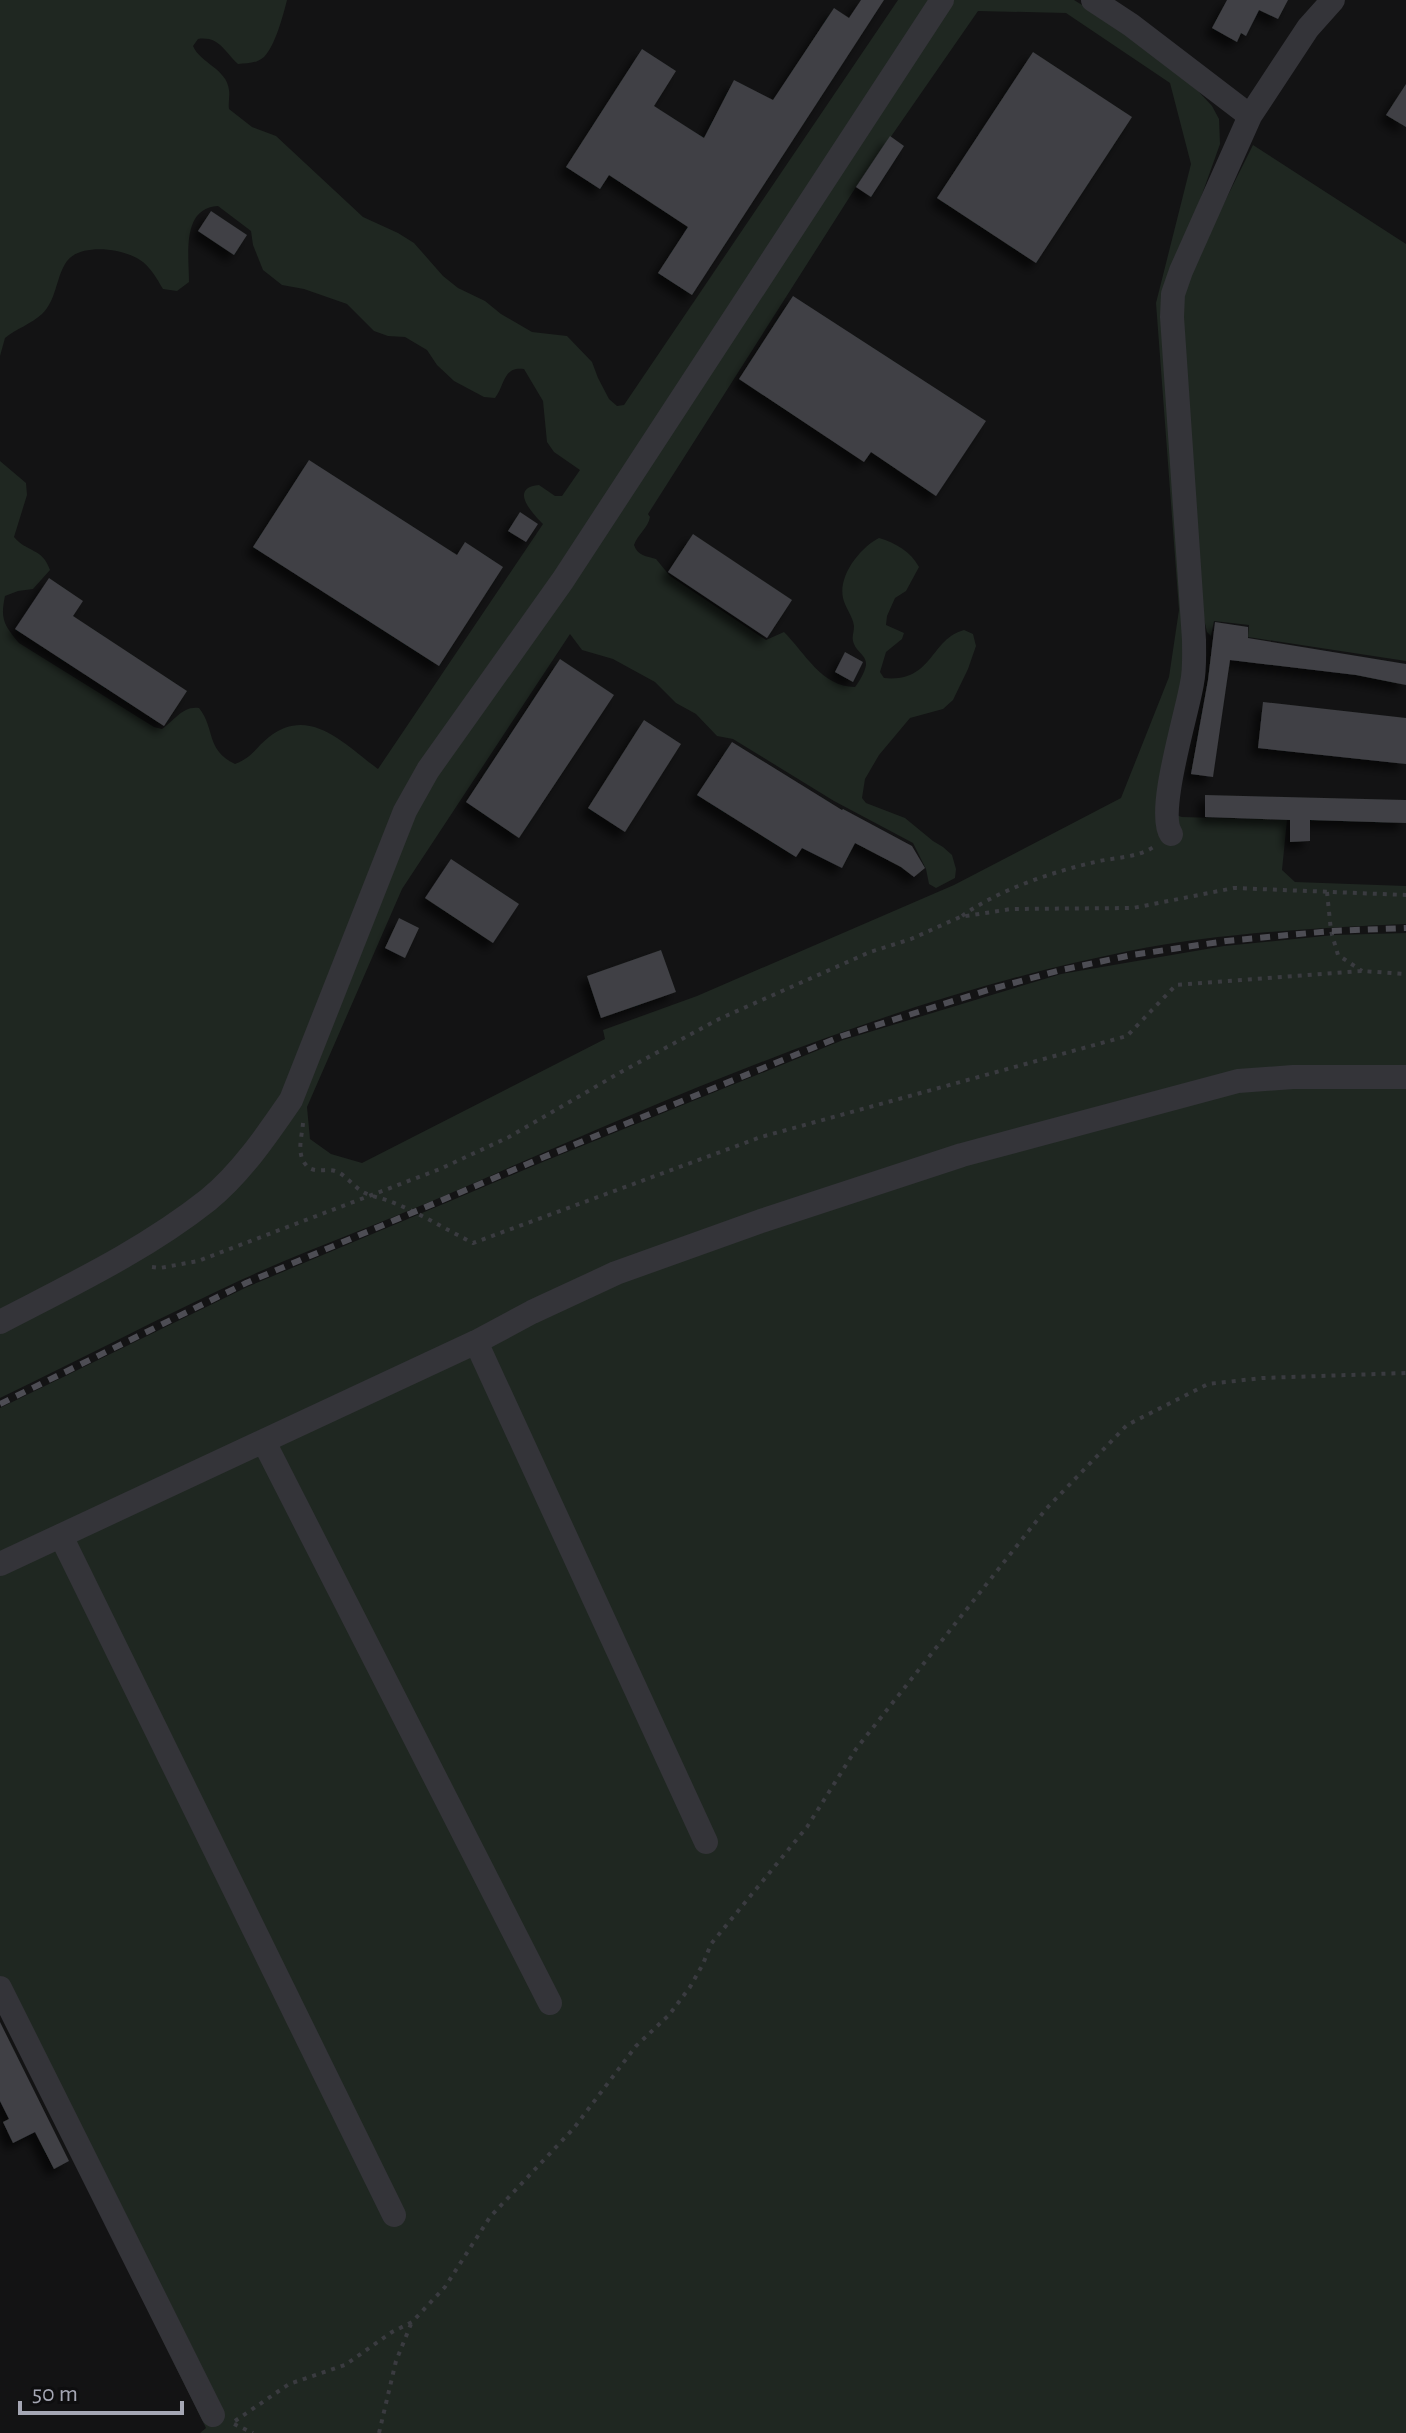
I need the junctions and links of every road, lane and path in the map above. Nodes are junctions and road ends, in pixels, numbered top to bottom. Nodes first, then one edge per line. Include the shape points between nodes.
1 (942, 0) edge
2 (1093, 0) edge
3 (1333, 0) edge
4 (1250, 116) junction
5 (1171, 834) joint
6 (1327, 892) junction
7 (1406, 895) edge
8 (960, 917) junction
9 (1362, 971) junction
10 (1406, 974) edge
11 (1406, 1077) edge
12 (291, 1100) junction
13 (370, 1196) junction
14 (123, 1258) junction
15 (0, 1322) edge
16 (476, 1342) junction
17 (1406, 1373) edge
18 (264, 1442) junction
19 (61, 1536) junction
20 (0, 1564) edge
21 (706, 1842) dead end
22 (0, 1988) edge
23 (550, 2003) dead end
24 (394, 2215) dead end
25 (412, 2322) junction
26 (222, 2419) junction
27 (253, 2433) edge
28 (379, 2433) edge

1 - 12 street via 563,580 428,770 405,811
2 - 4 street
3 - 4 street via 1308,28
4 - 5 street via 1173,294 1194,640 1193,680 1166,805
5 - 8 path via 1146,852 1053,875 979,903
6 - 7 path
6 - 8 path via 1234,888 1133,908 1011,909
6 - 9 path via 1338,955
8 - 13 path via 719,1019 509,1137
9 - 10 path
9 - 13 path via 1176,985 1127,1036 761,1137 473,1243
11 - 16 street via 1238,1081 962,1155 616,1273
12 - 13 path via 302,1116 305,1165 335,1171
12 - 14 street via 209,1199
13 - 14 path via 198,1261 160,1268
14 - 15 street
16 - 18 street
16 - 21 street
17 - 25 path via 1208,1384 1127,1425 1046,1509 856,1749 807,1827 711,1944 676,2006 636,2046 574,2128 490,2217 445,2287
18 - 19 street
18 - 23 street
19 - 20 street
19 - 24 street
22 - 26 street
25 - 26 path via 345,2365 289,2384
25 - 28 path via 396,2361
26 - 27 path

